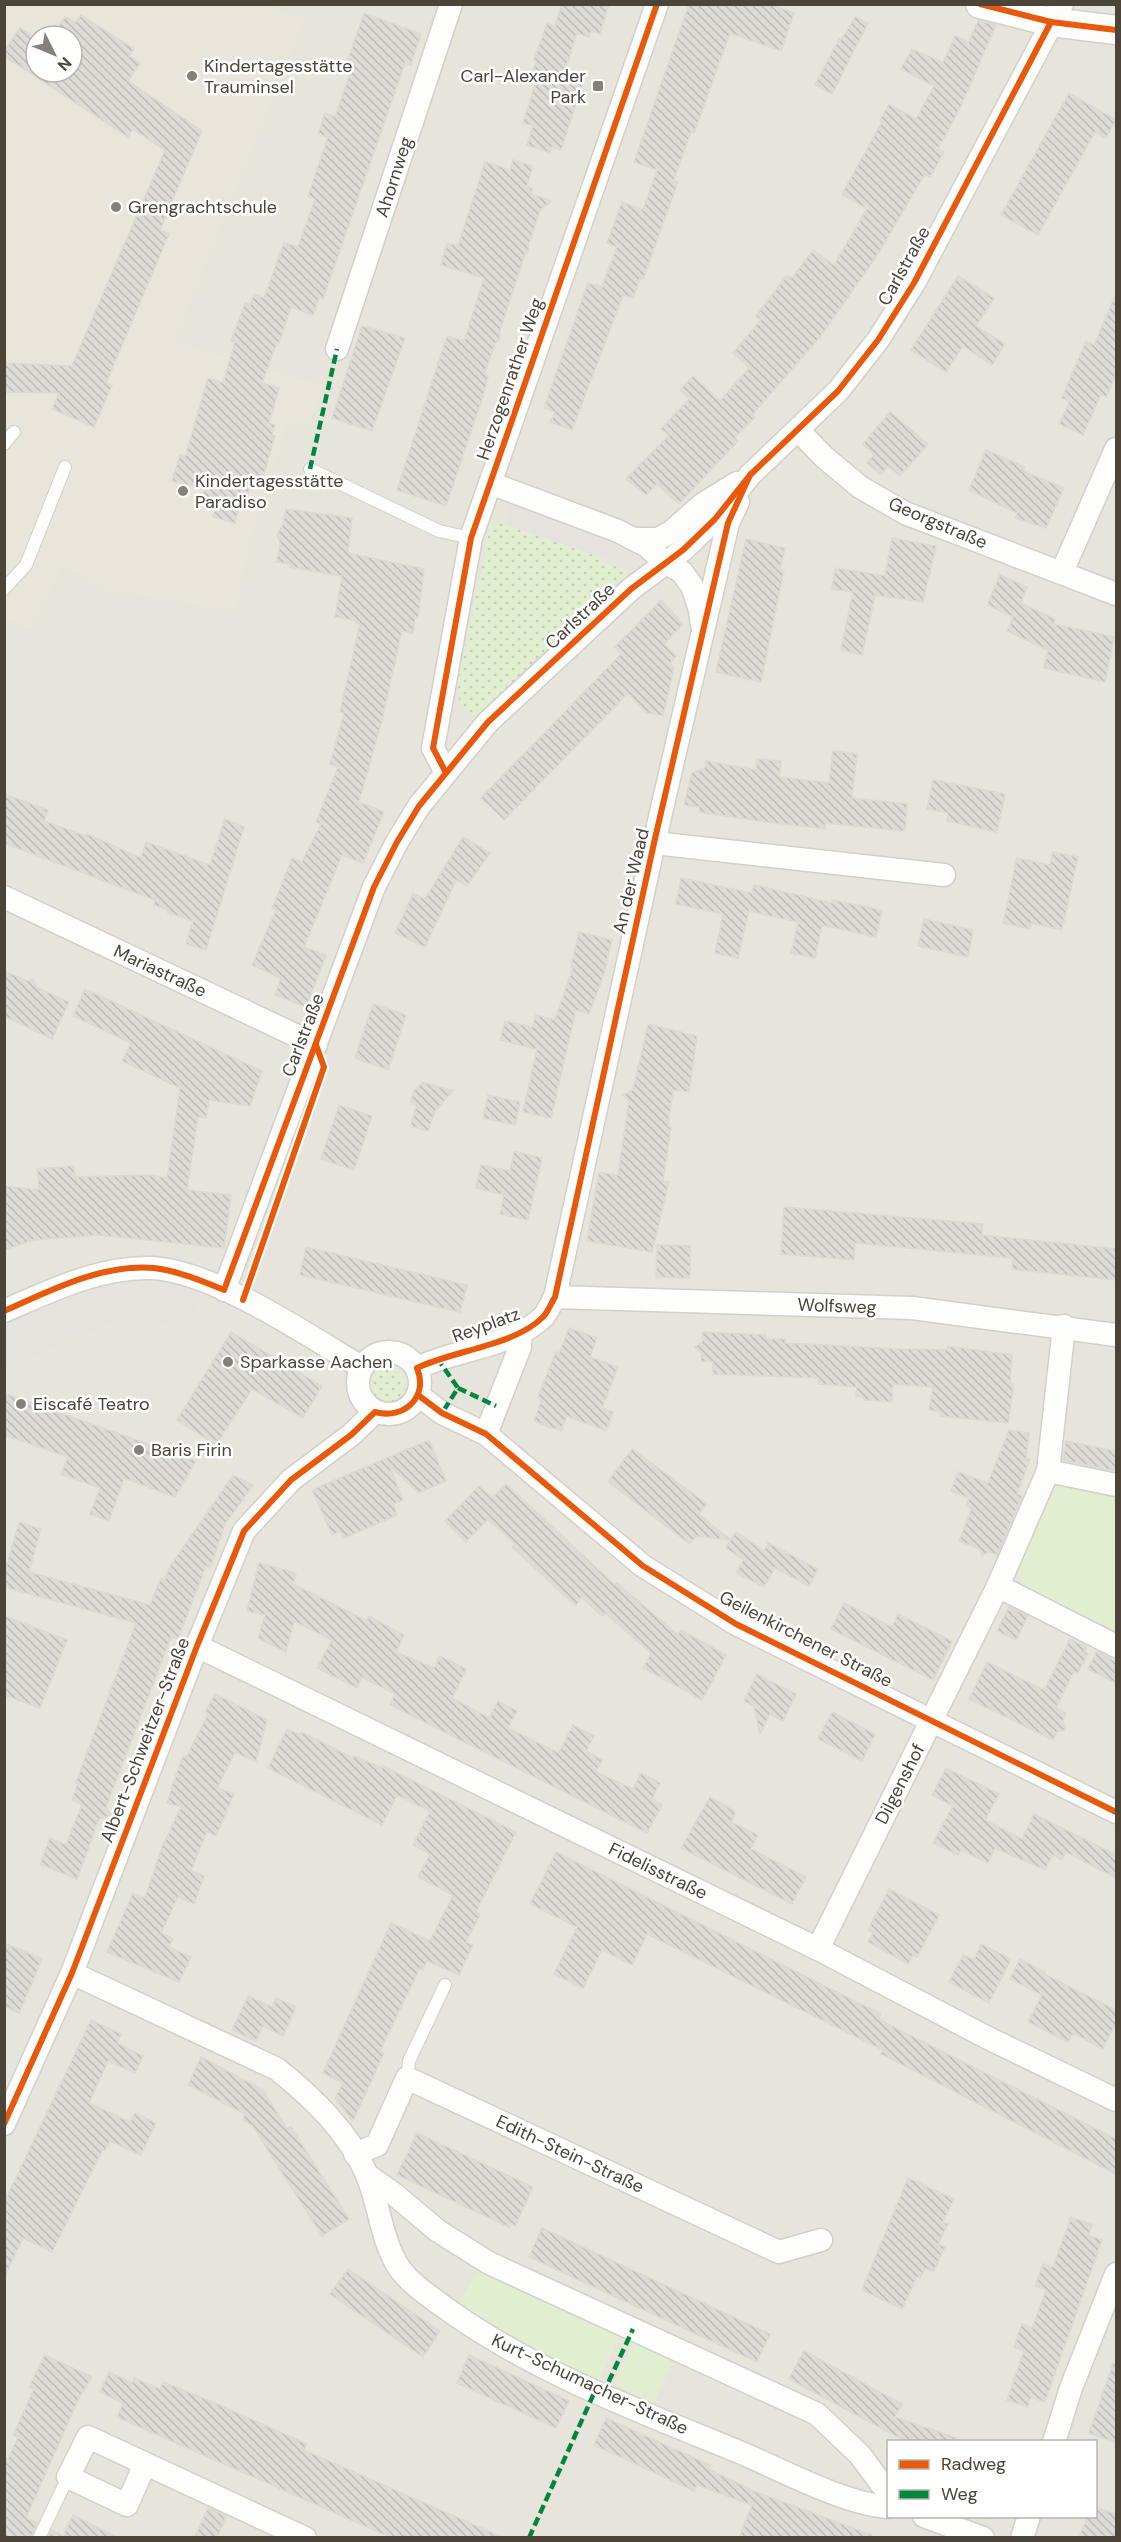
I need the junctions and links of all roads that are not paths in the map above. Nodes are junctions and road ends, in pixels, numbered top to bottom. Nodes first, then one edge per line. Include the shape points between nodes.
1 (451, 4) edge
2 (657, 4) edge
3 (981, 4) edge
4 (1056, 14) edge
5 (1116, 30) edge
6 (337, 350) dead end
7 (799, 431) junction
8 (14, 432) dead end
9 (4, 444) edge
10 (1116, 449) edge
11 (66, 467) dead end
12 (310, 469) dead end
13 (750, 475) junction
14 (490, 483) junction
15 (471, 538) junction
16 (634, 539) junction
17 (664, 562) junction
18 (1062, 572) junction
19 (4, 589) edge
20 (1116, 594) edge
21 (700, 646) junction
22 (445, 771) junction
23 (654, 843) junction
24 (944, 875) dead end
25 (4, 897) edge
26 (316, 1045) junction
27 (224, 1290) junction
28 (555, 1297) junction
29 (4, 1311) edge
30 (1064, 1326) junction
31 (521, 1332) junction
32 (1116, 1335) edge
33 (362, 1367) junction
34 (417, 1368) junction
35 (418, 1395) junction
36 (375, 1412) junction
37 (486, 1434) junction
38 (1048, 1471) junction
39 (1116, 1485) edge
40 (998, 1586) junction
41 (197, 1646) junction
42 (1116, 1646) edge
43 (933, 1719) junction
44 (1116, 1812) edge
45 (818, 1949) junction
46 (72, 1973) junction
47 (445, 1985) dead end
48 (407, 2079) junction
49 (1116, 2100) edge
50 (4, 2124) edge
51 (355, 2154) junction
52 (367, 2175) junction
53 (821, 2240) dead end
54 (1116, 2274) edge
55 (1054, 2440) edge
56 (145, 2464) junction
57 (68, 2477) junction
58 (887, 2492) edge
59 (887, 2506) edge
60 (927, 2518) edge
61 (1029, 2518) edge
62 (279, 2532) edge
63 (39, 2538) edge
64 (305, 2538) edge
65 (982, 2538) edge
66 (1022, 2538) edge

1 - 6 street, Ahornweg
2 - 14 street, Herzogenrather Weg
3 - 4 street
4 - 5 street
4 - 7 street, Carlstraße via 908,292 878,340 838,391
7 - 13 street, Carlstraße
7 - 18 street, Georgstraße via 860,487 905,513
8 - 9 lane
10 - 18 street
11 - 19 lane via 26,565
12 - 15 lane via 440,531
13 - 16 street, Carlstraße via 704,504 671,532 658,538
13 - 17 street, Carlstraße via 715,519 683,550
13 - 21 street, An der Waad via 728,523
14 - 15 street, Herzogenrather Weg
14 - 16 street, Carlstraße
15 - 22 street, Herzogenrather Weg via 433,748
16 - 17 street, Carlstraße
17 - 21 street, An der Waad via 682,572 697,597 702,617
17 - 22 street, Carlstraße via 488,722
18 - 20 street, Georgstraße
21 - 23 street, An der Waad
22 - 26 street, Carlstraße via 397,842 374,887
23 - 24 street, An der Waad
23 - 28 street, An der Waad
25 - 26 street, Mariastraße
26 - 27 street, Carlstraße
27 - 29 street via 153,1268 117,1271 84,1279
27 - 33 street
28 - 30 street, Wolfsweg via 912,1308
28 - 31 street, Reyplatz via 543,1316
30 - 32 street, Wolfsweg
30 - 38 street, Dilgenshof
31 - 34 street, Reyplatz via 436,1358
31 - 37 street via 520,1347
33 - 34 street via 371,1357 396,1352
33 - 36 street via 357,1378 358,1390
34 - 35 street
35 - 36 street via 401,1412
35 - 37 street, Geilenkirchener Straße via 442,1413
36 - 41 street, Albert-Schweitzer-Straße via 291,1480 244,1531
37 - 43 street, Geilenkirchener Straße via 652,1572 736,1624
38 - 39 street
38 - 40 street, Dilgenshof
40 - 42 street
40 - 43 street, Dilgenshof
41 - 45 street, Fidelisstraße
41 - 46 street, Albert-Schweitzer-Straße
43 - 44 street, Geilenkirchener Straße
43 - 45 street, Dilgenshof
45 - 49 street, Fidelisstraße
46 - 50 street, Albert-Schweitzer-Straße
46 - 51 street, Kurt-Schumacher-Straße via 277,2069 331,2119
47 - 48 lane via 410,2061
48 - 51 street via 377,2145
48 - 53 street, Edith-Stein-Straße via 779,2252
51 - 52 street, Kurt-Schumacher-Straße
52 - 58 street, Kurt-Schumacher-Straße via 438,2231 489,2263 818,2414 860,2455
52 - 59 street, Kurt-Schumacher-Straße via 388,2247 400,2270 478,2331 596,2391 684,2429 860,2501
54 - 55 street
56 - 57 street via 88,2437
56 - 57 street via 127,2505
56 - 62 street
57 - 63 lane
60 - 65 street
61 - 66 street
62 - 64 street

